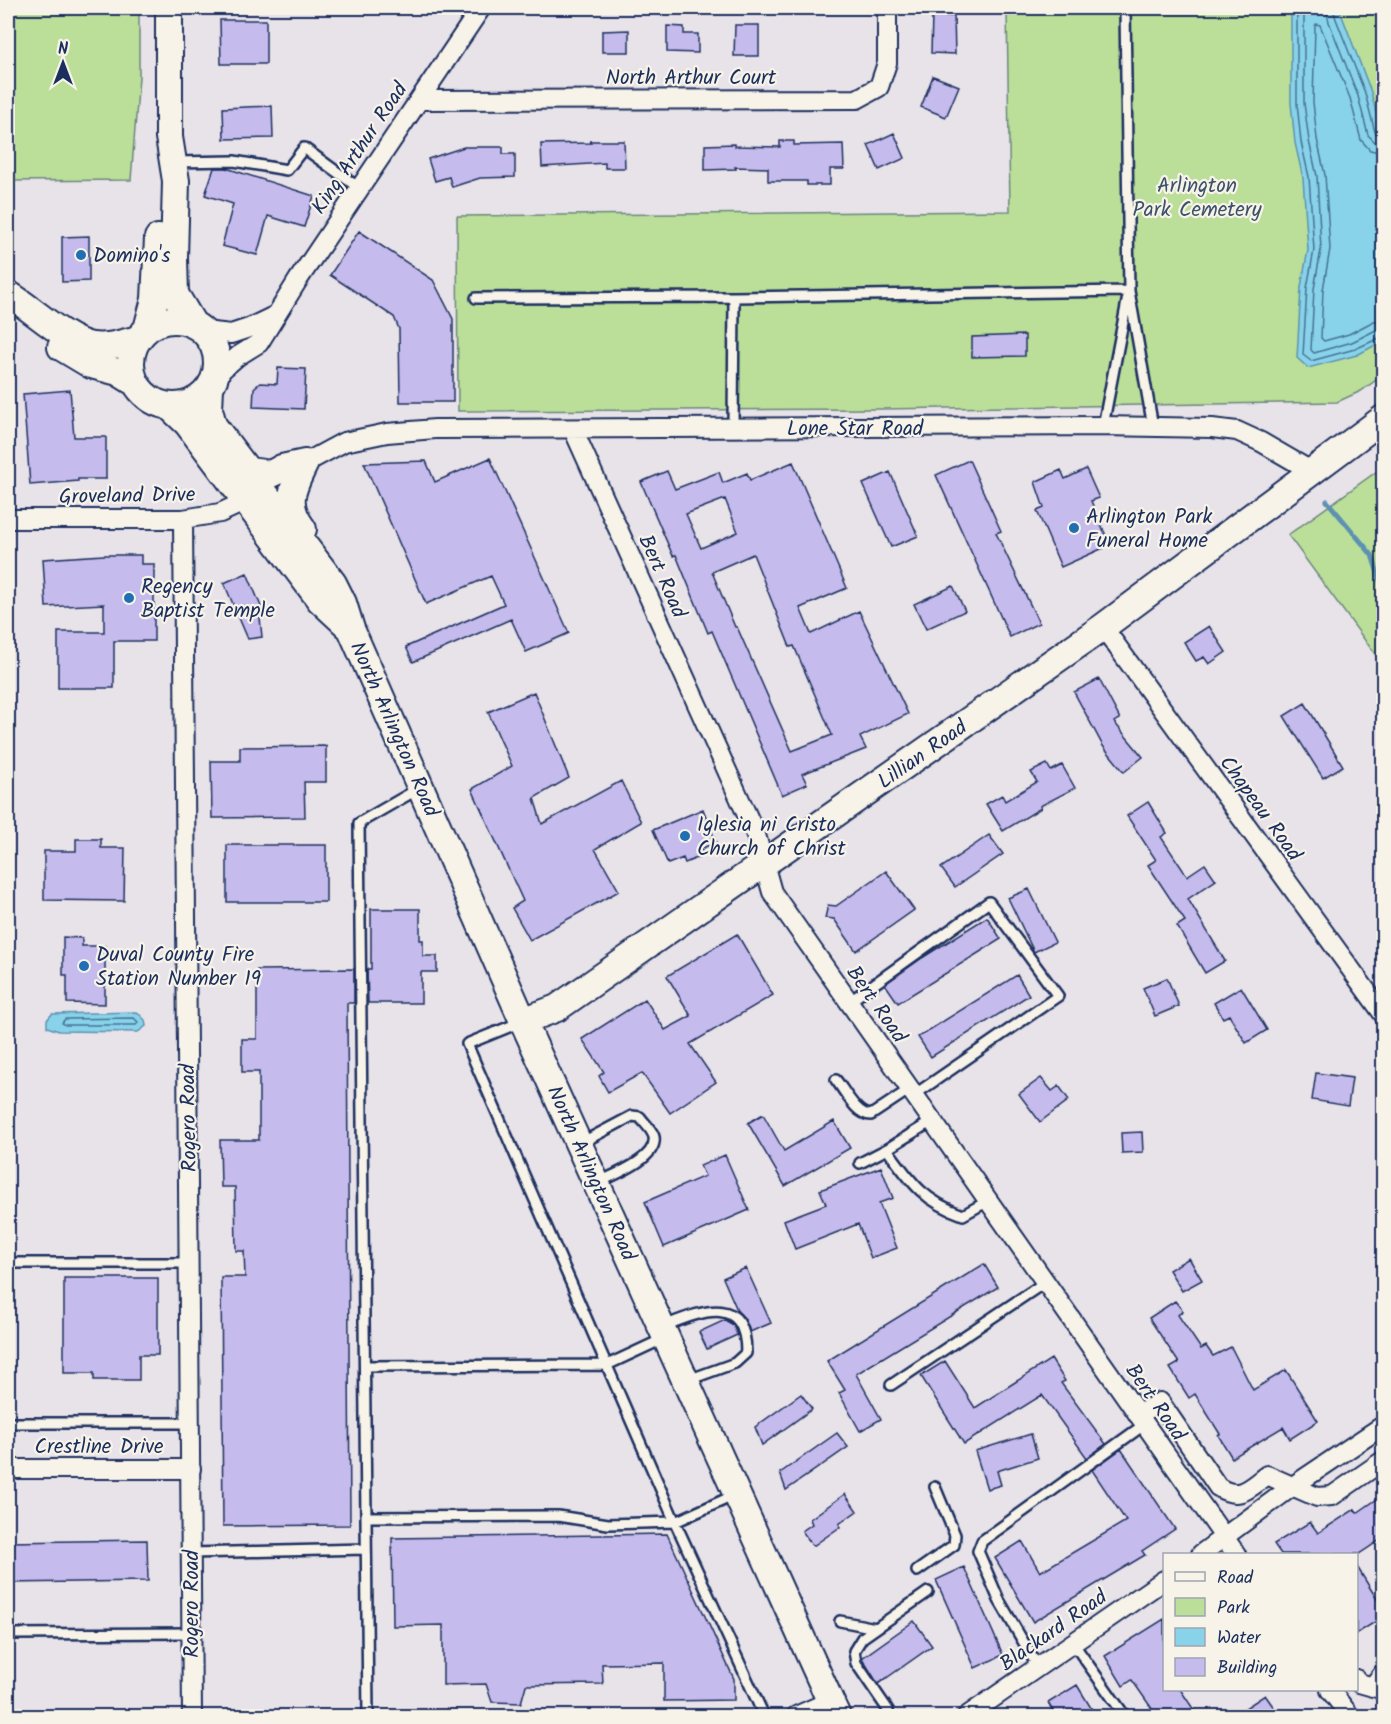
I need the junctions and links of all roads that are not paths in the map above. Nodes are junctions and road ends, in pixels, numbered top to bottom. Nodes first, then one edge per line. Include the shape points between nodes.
1 (169, 8) edge
2 (481, 8) edge
3 (887, 8) edge
4 (1125, 8) edge
5 (1382, 8) edge
6 (1383, 15) edge
7 (419, 100) junction
8 (169, 136) junction
9 (173, 162) junction
10 (359, 188) junction
11 (1129, 291) junction
12 (8, 294) edge
13 (734, 297) junction
14 (476, 298) dead end
15 (276, 315) junction
16 (46, 320) junction
17 (198, 328) junction
18 (143, 334) junction
19 (213, 381) junction
20 (134, 382) junction
21 (170, 407) junction
22 (1383, 418) edge
23 (1103, 426) junction
24 (1153, 427) junction
25 (733, 428) junction
26 (573, 429) junction
27 (305, 463) junction
28 (249, 471) junction
29 (1311, 471) junction
30 (246, 501) junction
31 (8, 519) edge
32 (183, 519) junction
33 (343, 603) junction
34 (1103, 627) junction
35 (351, 628) junction
36 (421, 788) junction
37 (763, 864) junction
38 (849, 1002) junction
39 (1383, 1015) edge
40 (523, 1021) junction
41 (836, 1080) dead end
42 (912, 1092) junction
43 (932, 1121) junction
44 (579, 1145) junction
45 (887, 1149) junction
46 (860, 1163) dead end
47 (596, 1183) junction
48 (988, 1201) junction
49 (8, 1263) edge
50 (189, 1263) junction
51 (1044, 1283) junction
52 (664, 1332) junction
53 (607, 1365) junction
54 (365, 1366) junction
55 (686, 1381) junction
56 (891, 1385) dead end
57 (1141, 1420) junction
58 (8, 1423) edge
59 (190, 1423) junction
60 (1383, 1425) edge
61 (1383, 1460) edge
62 (8, 1469) edge
63 (191, 1469) junction
64 (1293, 1486) junction
65 (935, 1487) dead end
66 (737, 1494) junction
67 (366, 1517) junction
68 (675, 1522) junction
69 (1224, 1538) junction
70 (366, 1549) junction
71 (191, 1553) junction
72 (1202, 1553) edge
73 (1235, 1553) edge
74 (917, 1571) dead end
75 (1163, 1581) edge
76 (928, 1592) dead end
77 (840, 1621) dead end
78 (876, 1628) junction
79 (191, 1633) junction
80 (8, 1636) edge
81 (1073, 1643) junction
82 (1038, 1667) junction
83 (1383, 1672) edge
84 (1353, 1695) edge
85 (834, 1709) edge
86 (888, 1710) dead end
87 (192, 1716) edge
88 (368, 1716) edge
89 (764, 1716) edge
90 (796, 1716) edge
91 (967, 1716) edge
92 (1125, 1716) edge

1 - 8 main road
2 - 7 street, King Arthur Road
3 - 7 street, North Arthur Court via 887,63 879,87 857,99
4 - 11 lane
5 - 6 lane
7 - 10 street, King Arthur Road
8 - 9 main road
8 - 18 main road via 160,180 155,299
9 - 10 lane via 234,161 287,170 304,148
9 - 17 main road via 175,294
10 - 15 street, King Arthur Road
11 - 13 lane
11 - 23 lane
11 - 24 lane
12 - 16 main road
13 - 14 lane
13 - 25 lane
15 - 17 street via 231,334
15 - 19 street, King Arthur Road via 259,343 238,356
16 - 18 main road via 90,346 110,346
16 - 20 main road via 60,346 75,357
17 - 18 main road via 183,321 164,321
17 - 19 main road via 214,347 218,365
18 - 20 main road via 131,355
19 - 21 main road via 204,395 188,405
19 - 28 main road, North Arlington Road via 209,409 213,425
20 - 21 main road via 153,401
21 - 30 main road, North Arlington Road via 187,423
22 - 29 main road
23 - 24 street, Lone Star Road
23 - 25 street, Lone Star Road
24 - 29 street, Lone Star Road via 1237,431
25 - 26 street, Lone Star Road
26 - 27 street, Lone Star Road via 387,433 344,442
26 - 37 street, Bert Road via 756,835
27 - 28 main road via 271,474
27 - 33 main road via 290,502 296,520 342,579
28 - 33 main road, North Arlington Road via 333,583
29 - 34 main road, Lillian Road
30 - 32 street, Groveland Drive via 220,513
30 - 35 main road, North Arlington Road via 321,600
31 - 32 street, Groveland Drive
32 - 50 street, Rogero Road
33 - 35 main road, North Arlington Road
34 - 37 main road, Lillian Road
34 - 39 street, Chapeau Road
35 - 36 main road, North Arlington Road
36 - 40 main road, North Arlington Road
36 - 54 lane via 359,823
37 - 38 street, Bert Road via 772,892
37 - 40 main road, Lillian Road via 556,1008
38 - 42 street, Bert Road
38 - 42 lane via 989,902 1058,996
40 - 44 main road, North Arlington Road
40 - 53 lane via 467,1044
41 - 42 lane via 867,1115
42 - 43 street, Bert Road
43 - 45 lane
43 - 48 street, Bert Road
44 - 47 main road, North Arlington Road
44 - 47 lane via 633,1116 640,1117 652,1132 652,1150
45 - 46 lane
45 - 48 lane via 915,1187 944,1208 963,1215
47 - 52 main road, North Arlington Road
48 - 51 street, Bert Road
49 - 50 lane
50 - 59 street, Rogero Road
51 - 56 lane
51 - 57 street, Bert Road
52 - 53 lane
52 - 55 main road, North Arlington Road
52 - 55 lane via 701,1312 725,1312 735,1317 742,1331 746,1353 735,1363
53 - 54 lane
53 - 68 lane
54 - 67 lane
55 - 66 main road, North Arlington Road
57 - 64 street via 1160,1402 1218,1487 1230,1494 1242,1493 1267,1475
57 - 69 street, Bert Road
57 - 82 lane via 982,1541 978,1551 999,1600
58 - 59 lane
59 - 63 street, Rogero Road
60 - 64 street
61 - 64 street via 1332,1496 1317,1497
62 - 63 street, Crestline Drive
63 - 71 street, Rogero Road
64 - 69 street
65 - 74 lane via 955,1535 954,1545
66 - 68 lane
66 - 85 main road, North Arlington Road
67 - 68 lane via 558,1516 608,1524
67 - 70 lane
68 - 89 lane
69 - 72 street
69 - 73 street, Bert Road
70 - 71 lane
70 - 88 lane
71 - 79 street, Rogero Road
75 - 81 street, Blackard Road
76 - 78 lane
77 - 78 lane
78 - 86 lane via 862,1638 854,1651 856,1663
79 - 80 lane
79 - 87 street, Rogero Road
81 - 82 street, Blackard Road
81 - 92 lane
82 - 91 street, Blackard Road
83 - 84 street
85 - 90 street

